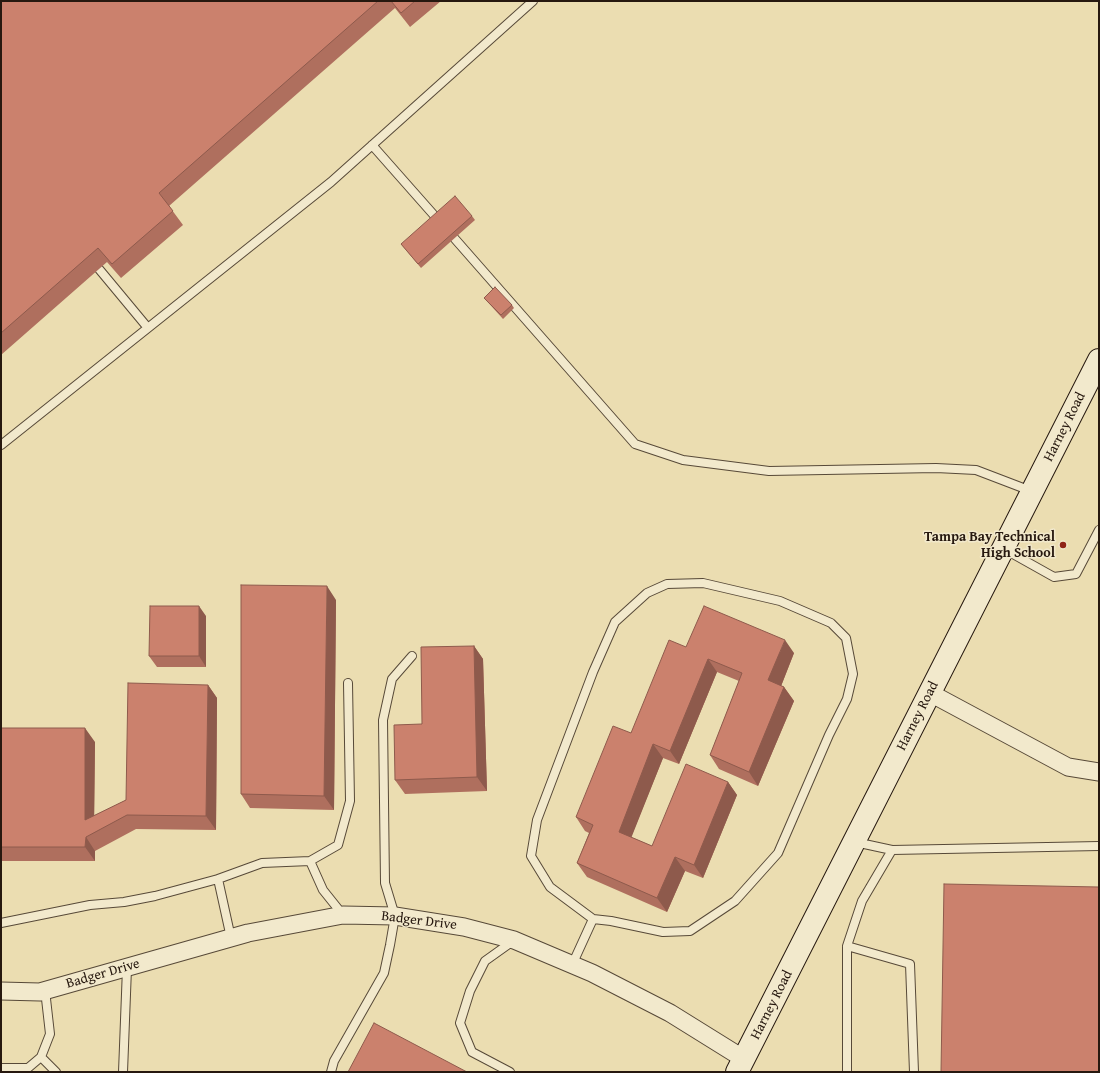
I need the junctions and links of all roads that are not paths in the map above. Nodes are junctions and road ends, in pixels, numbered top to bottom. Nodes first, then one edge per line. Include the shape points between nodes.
1 (533, 1) edge
2 (372, 145) junction
3 (99, 269) edge
4 (148, 328) junction
5 (1097, 368) edge
6 (1, 445) edge
7 (1032, 491) junction
8 (1099, 530) edge
9 (1003, 549) junction
10 (412, 656) dead end
11 (348, 683) dead end
12 (930, 693) junction
13 (1099, 772) edge
14 (854, 842) junction
15 (1099, 846) edge
16 (892, 850) junction
17 (310, 861) junction
18 (218, 879) junction
19 (344, 915) junction
20 (395, 916) junction
21 (593, 918) junction
22 (1, 922) edge
23 (231, 938) junction
24 (514, 940) junction
25 (847, 946) junction
26 (572, 965) junction
27 (127, 968) junction
28 (46, 990) junction
29 (1, 991) edge
30 (41, 1057) junction
31 (741, 1065) edge
32 (1, 1068) edge
33 (56, 1072) edge
34 (123, 1072) edge
35 (331, 1072) edge
36 (510, 1072) edge
37 (847, 1072) edge
38 (914, 1072) edge

1 - 2 lane
2 - 4 lane via 331,182
2 - 7 lane via 635,444 683,460 769,471 936,468 976,470
3 - 4 lane
4 - 6 lane
5 - 7 street, Harney Road
7 - 9 street, Harney Road
8 - 9 lane via 1076,574 1054,577
9 - 12 street, Harney Road
10 - 20 lane via 392,679 383,720 385,883
11 - 17 lane via 350,801 338,845
12 - 13 street via 1068,767
12 - 14 street, Harney Road
14 - 16 lane
14 - 31 street, Harney Road
15 - 16 lane
16 - 25 lane via 862,901
17 - 18 lane via 262,862
17 - 19 lane via 323,890
18 - 22 lane via 155,896
18 - 23 lane
19 - 20 street, Badger Drive
19 - 23 street, Badger Drive
20 - 24 street, Badger Drive via 464,927
20 - 35 lane via 384,973 334,1061
21 - 21 lane via 663,932 690,931 735,901 778,853 847,699 853,674 846,638 831,623 780,601 703,584 668,584 647,593 615,622 536,820 531,856 550,887
21 - 26 lane
23 - 27 street, Badger Drive
24 - 26 street, Badger Drive
24 - 36 lane via 485,961 470,991 460,1023 472,1052
25 - 37 lane
25 - 38 lane via 910,964
26 - 31 street, Badger Drive via 670,1013
27 - 28 street, Badger Drive
27 - 34 lane
28 - 29 street, Badger Drive
28 - 30 lane via 50,1034
30 - 32 lane via 28,1068
30 - 33 lane

